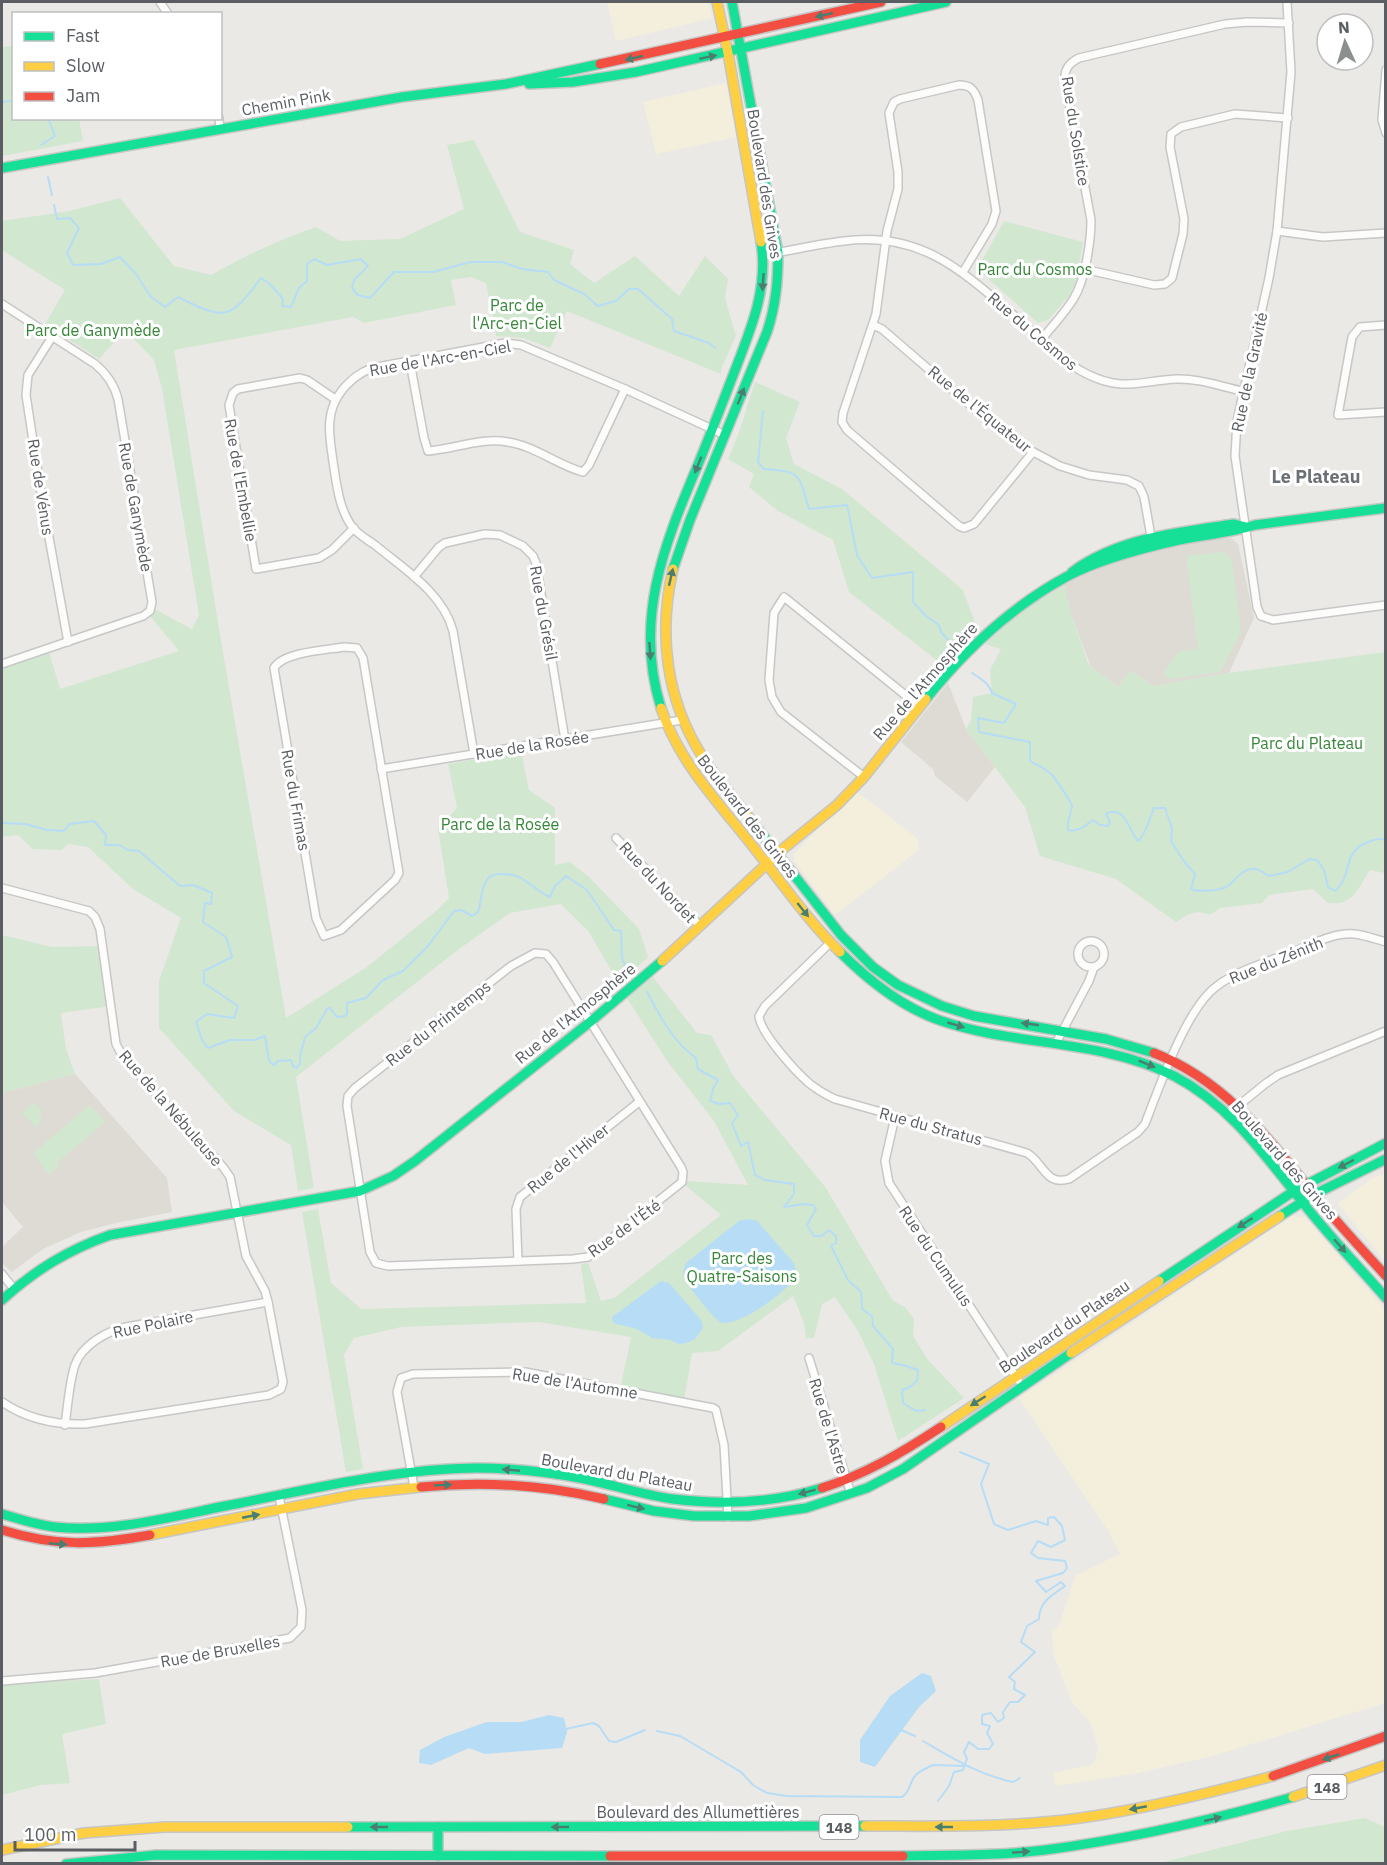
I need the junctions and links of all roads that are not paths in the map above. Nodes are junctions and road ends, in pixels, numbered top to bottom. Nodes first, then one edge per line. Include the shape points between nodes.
1 (717, 2) edge
2 (732, 2) edge
3 (881, 2) edge
4 (946, 2) edge
5 (1287, 2) edge
6 (1289, 24) junction
7 (739, 35) junction
8 (725, 38) junction
9 (742, 50) junction
10 (728, 53) junction
11 (1386, 70) edge
12 (506, 84) junction
13 (1288, 118) junction
14 (219, 120) edge
15 (220, 129) junction
16 (1386, 133) edge
17 (2, 168) edge
18 (1277, 231) junction
19 (1386, 233) edge
20 (885, 240) junction
21 (778, 253) junction
22 (763, 255) junction
23 (1084, 269) junction
24 (963, 272) junction
25 (2, 304) edge
26 (873, 325) junction
27 (1386, 325) edge
28 (52, 337) junction
29 (1042, 339) junction
30 (410, 362) junction
31 (625, 389) junction
32 (1243, 392) junction
33 (335, 399) junction
34 (1386, 412) edge
35 (712, 429) junction
36 (725, 435) junction
37 (1033, 452) junction
38 (1386, 508) edge
39 (1246, 527) junction
40 (354, 528) junction
41 (1152, 543) junction
42 (414, 577) junction
43 (1386, 605) edge
44 (68, 642) junction
45 (2, 664) edge
46 (920, 706) junction
47 (682, 720) junction
48 (666, 723) junction
49 (566, 740) junction
50 (474, 754) junction
51 (381, 769) junction
52 (864, 777) junction
53 (616, 838) dead end
54 (777, 855) junction
55 (767, 864) junction
56 (2, 888) edge
57 (700, 926) junction
58 (840, 935) junction
59 (1386, 942) edge
60 (830, 943) junction
61 (1094, 967) dead end
62 (925, 1000) junction
63 (921, 1012) junction
64 (590, 1022) junction
65 (1064, 1029) junction
66 (1386, 1031) edge
67 (1056, 1043) junction
68 (1171, 1059) junction
69 (1165, 1072) junction
70 (639, 1102) junction
71 (1238, 1105) junction
72 (1227, 1115) junction
73 (895, 1117) junction
74 (1386, 1143) edge
75 (1386, 1159) edge
76 (1306, 1184) junction
77 (360, 1191) junction
78 (1294, 1191) junction
79 (1315, 1194) junction
80 (1302, 1202) junction
81 (238, 1213) junction
82 (518, 1261) junction
83 (2, 1274) edge
84 (1386, 1276) edge
85 (14, 1289) junction
86 (1386, 1298) edge
87 (2, 1300) edge
88 (268, 1302) junction
89 (809, 1358) dead end
90 (1019, 1381) junction
91 (2, 1402) edge
92 (65, 1425) junction
93 (412, 1472) junction
94 (560, 1476) junction
95 (845, 1479) junction
96 (414, 1487) junction
97 (557, 1491) junction
98 (851, 1494) junction
99 (279, 1496) junction
100 (728, 1502) junction
101 (282, 1510) junction
102 (2, 1514) edge
103 (728, 1517) junction
104 (2, 1530) edge
105 (2, 1681) edge
106 (1386, 1736) edge
107 (1386, 1765) edge
108 (438, 1827) junction
109 (2, 1850) edge
110 (438, 1856) junction
111 (66, 1863) edge

1 - 8 main road, Boulevard des Grives
2 - 7 main road, Boulevard des Grives
3 -> 7 main road, Chemin Pink
4 - 9 main road, Chemin Pink
5 - 6 street, Rue de la Gravité
6 - 13 street, Rue de la Gravité
6 - 23 street, Rue du Solstice via 1225,24 1072,61 1065,80 1091,220
7 - 8 main road, Chemin Pink
7 - 9 main road, Boulevard des Grives
8 - 10 main road, Boulevard des Grives
8 -> 12 main road, Chemin Pink
9 - 10 main road, Chemin Pink
9 - 21 main road, Boulevard des Grives
12 -> 10 main road, Chemin Pink via 600,80
10 - 22 main road, Boulevard des Grives
11 - 16 street via 1382,120
12 - 15 main road, Chemin Pink via 402,97
13 - 18 street, Rue de la Gravité
13 - 23 street via 1235,114 1181,127 1171,134 1184,226 1169,281 1154,285
14 - 15 street
15 - 17 main road, Chemin Pink
18 - 19 street via 1323,237
18 - 32 street, Rue de la Gravité
20 - 21 street, Rue du Cosmos via 843,241
20 - 24 street, Rue du Cosmos via 926,251
20 - 24 street via 899,179 891,106 900,99 966,85 978,100 996,211
20 - 26 street
21 - 22 street, Rue du Cosmos
36 -> 21 main road, Boulevard des Grives via 775,307
22 -> 35 main road, Boulevard des Grives via 764,283 758,311
23 - 29 street, Rue du Solstice via 1075,297
24 - 29 street, Rue du Cosmos
25 - 28 street, Rue de Ganymède
26 - 37 street, Rue de l'Équateur via 984,417
26 - 37 street via 843,413 843,426 959,526 974,524
27 - 34 street via 1360,327 1352,337 1338,415
28 - 44 street, Rue de Vénus via 28,375 26,395
28 - 44 street, Rue de Ganymède via 100,369 116,392 152,602 143,616
29 - 32 street, Rue du Cosmos via 1077,369 1110,383 1134,385 1176,379
30 - 31 street, Rue de l'Arc-en-Ciel via 505,344 521,345
30 - 31 street via 428,451 488,441 509,442 583,472
30 - 33 street, Rue de l'Arc-en-Ciel via 361,372
31 - 35 street, Rue de l'Arc-en-Ciel
32 - 39 street, Rue de la Gravité via 1235,456
33 - 40 street, Rue de l'Arc-en-Ciel via 328,426 338,494
33 - 40 street, Rue de l'Embellie via 307,380 292,379 233,393 229,405 256,569 319,558
35 - 36 street, Rue de l'Arc-en-Ciel
35 -> 48 main road, Boulevard des Grives via 653,586 649,620 652,672
47 -> 36 main road, Boulevard des Grives via 666,656 669,588 676,557
37 - 41 street, Rue de l'Équateur via 1060,466 1139,486
38 - 39 main road, Rue de l'Atmosphère
39 - 41 main road, Rue de l'Atmosphère via 1234,524
39 - 43 street, Rue de la Gravité via 1258,612 1266,619
40 - 42 street, Rue de l'Arc-en-Ciel
41 - 46 main road, Rue de l'Atmosphère via 1111,551 1082,563 1033,597 994,626
42 - 49 street, Rue du Grésil via 439,547 452,541 492,534 529,550 536,563
42 - 50 street, Rue de l'Arc-en-Ciel via 443,607 451,622
44 - 45 street, Rue de Ganymède
46 - 52 main road, Rue de l'Atmosphère
46 - 52 street via 784,597 772,624 772,697 781,712
47 - 48 street, Rue de la Rosée
47 - 54 main road, Boulevard des Grives via 703,758
48 - 49 street, Rue de la Rosée
48 - 55 main road, Boulevard des Grives via 708,792
49 - 50 street, Rue de la Rosée
50 - 51 street, Rue de la Rosée
51 - 51 street, Rue du Frimas via 363,658 357,648 287,657 278,663 274,675 316,918 324,936 341,930 398,878
52 - 54 main road, Rue de l'Atmosphère
53 - 57 street, Rue du Nordet
54 - 55 main road, Rue de l'Atmosphère
54 - 58 main road, Boulevard des Grives
55 - 57 main road, Rue de l'Atmosphère
55 -> 60 main road, Boulevard des Grives
56 - 81 street, Rue de la Nébuleuse via 82,909 95,917 119,1051 227,1172
57 - 64 main road, Rue de l'Atmosphère
58 - 60 main road
58 - 62 main road, Boulevard des Grives via 870,965
59 - 68 street, Rue du Zénith via 1342,934 1218,985 1193,1016
60 - 63 main road, Boulevard des Grives via 885,993
60 - 73 street, Rue du Stratus via 760,1011 759,1021 802,1077 816,1089 835,1099
61 - 65 street
62 - 63 main road
65 -> 62 main road, Boulevard des Grives via 982,1017
63 -> 67 main road, Boulevard des Grives via 969,1028
64 - 70 street, Rue de l'Été
64 - 77 main road, Rue de l'Atmosphère via 415,1161
64 - 77 street, Rue du Printemps via 546,954 535,953 511,966 351,1092 347,1106
65 - 67 street
65 - 68 main road, Boulevard des Grives via 1131,1044
66 - 71 street via 1278,1075
67 -> 69 main road, Boulevard des Grives via 1137,1060
68 - 69 street, Rue du Stratus
68 - 71 main road, Boulevard des Grives via 1207,1080
69 - 72 main road, Boulevard des Grives via 1203,1094
69 - 73 street, Rue du Stratus via 1145,1124 1060,1182 1022,1150
70 - 82 street, Rue de l'Hiver via 520,1197 516,1209
70 - 82 street, Rue de l'Été via 681,1167 682,1182 588,1257
71 - 72 street
71 - 76 main road, Boulevard des Grives
72 - 78 main road, Boulevard des Grives
73 - 90 street, Rue du Cumulus via 885,1161 889,1183
74 -> 76 main road, Boulevard du Plateau
75 - 79 main road, Boulevard du Plateau
76 - 78 main road, Boulevard du Plateau
76 - 79 main road, Boulevard des Grives
77 - 81 main road, Rue de l'Atmosphère
77 - 82 street, Rue de l'Été via 372,1258 381,1265
78 - 80 main road, Boulevard des Grives
78 -> 90 main road, Boulevard du Plateau
79 - 80 main road, Boulevard du Plateau
79 - 84 main road, Boulevard des Grives
80 -> 86 main road, Boulevard des Grives
80 - 90 main road, Boulevard du Plateau
81 - 85 main road, Rue de l'Atmosphère via 88,1242 52,1258
81 - 88 street, Rue de la Nébuleuse via 246,1256
83 - 85 street
85 - 87 main road, Rue de l'Atmosphère
88 - 92 street, Rue Polaire via 106,1333 83,1352 75,1365
88 - 92 street, Rue de la Nébuleuse via 283,1382 277,1393
89 - 95 street, Rue de l'Astre
90 -> 95 main road, Boulevard du Plateau via 971,1406 905,1451
90 - 98 main road, Boulevard du Plateau via 903,1469
91 - 92 street, Rue de la Nébuleuse via 28,1416
94 -> 93 main road, Boulevard du Plateau via 480,1468
93 - 96 street, Rue de l'Automne
93 - 99 main road, Boulevard du Plateau
93 - 100 street, Rue de l'Automne via 397,1392 401,1378 413,1374 525,1372 713,1408 724,1445
94 - 97 main road
94 - 100 main road, Boulevard du Plateau via 675,1499
95 - 98 street, Rue de l'Astre
95 -> 100 main road, Boulevard du Plateau via 791,1496
96 -> 97 main road, Boulevard du Plateau via 494,1485
96 - 101 main road, Boulevard du Plateau
97 -> 103 main road, Boulevard du Plateau via 667,1514
98 - 103 main road, Boulevard du Plateau via 793,1511
99 - 101 street, Rue de Bruxelles
99 - 102 main road, Boulevard du Plateau via 98,1529 54,1528
100 - 103 street, Rue de l'Automne
104 -> 101 main road, Boulevard du Plateau via 79,1545
101 - 105 street, Rue de Bruxelles via 303,1619 297,1634 95,1672
106 -> 108 main road, Boulevard des Allumettières / 148 via 1275,1775 1199,1796 1032,1823
110 -> 107 main road, 148 via 849,1857 1044,1850 1135,1836 1267,1806
108 -> 109 main road, Boulevard des Allumettières / 148 via 128,1828 64,1836
108 - 110 main road
110 - 111 main road, 148 via 156,1855

